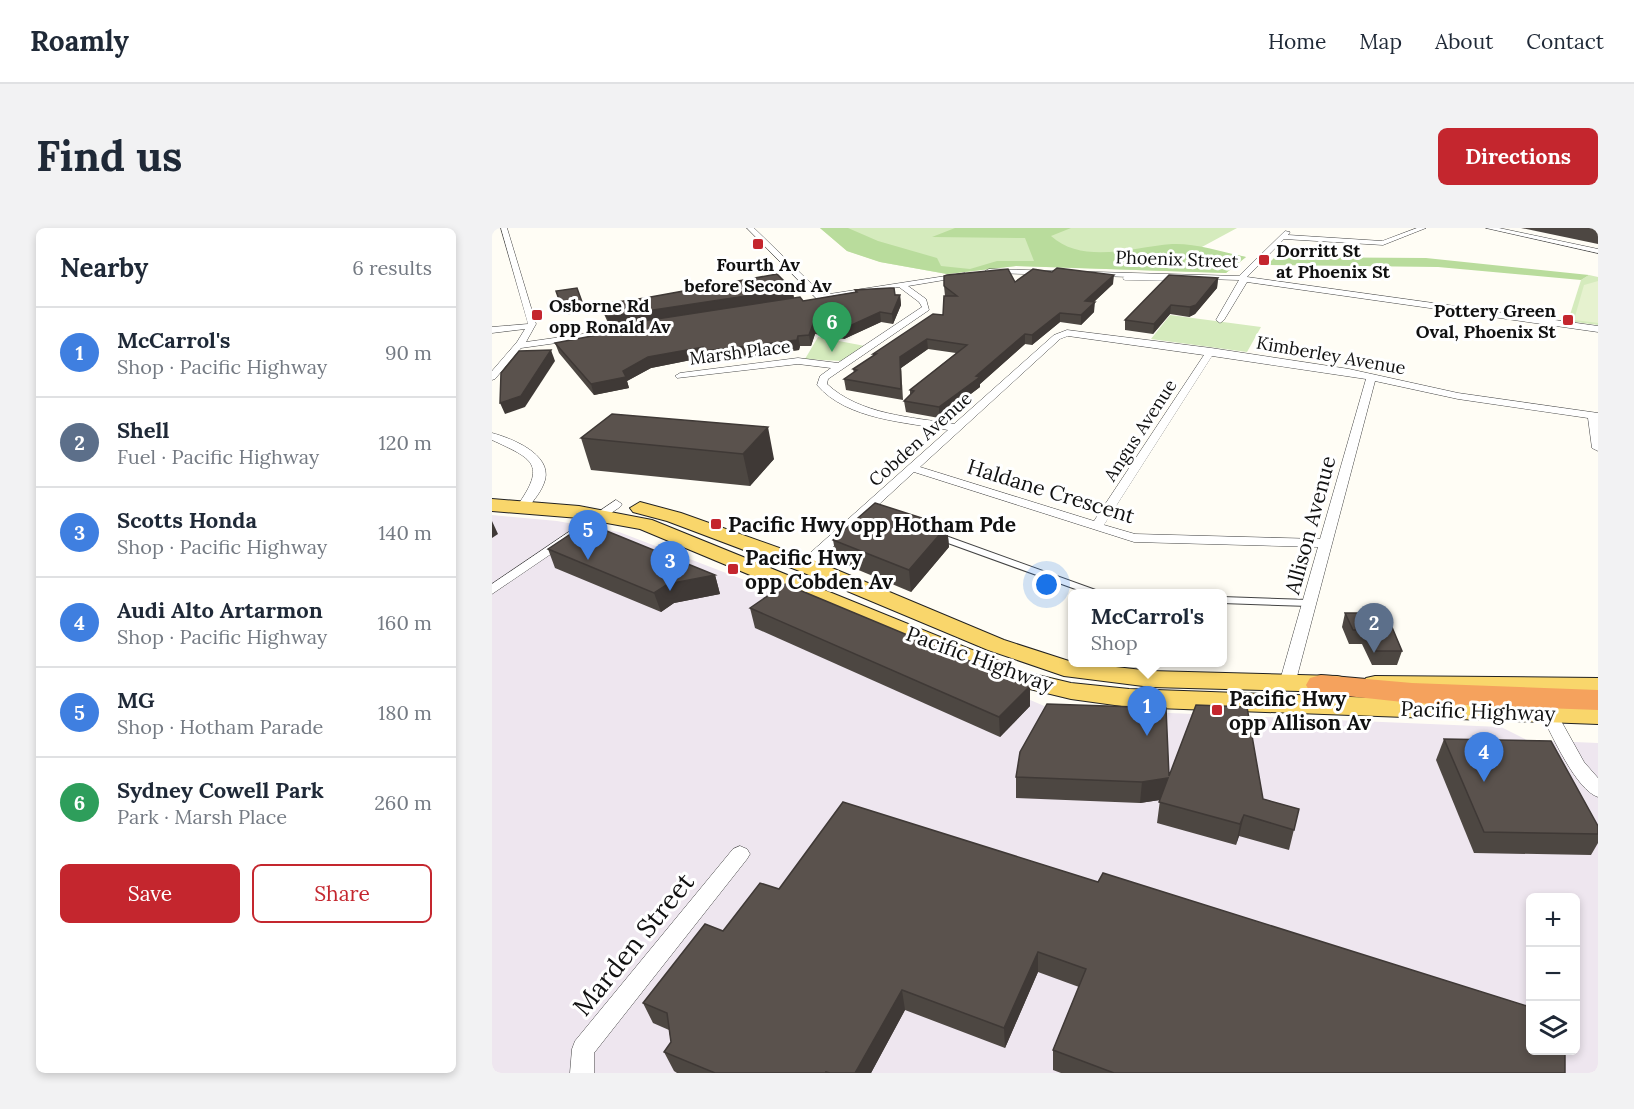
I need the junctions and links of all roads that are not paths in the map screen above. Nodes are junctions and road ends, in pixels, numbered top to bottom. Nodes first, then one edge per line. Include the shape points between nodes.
1 (504, 228) edge
2 (750, 228) edge
3 (1291, 228) edge
4 (1423, 228) edge
5 (1490, 228) edge
6 (1282, 237) junction
7 (1598, 251) edge
8 (980, 272) edge
9 (968, 274) edge
10 (1223, 276) junction
11 (1125, 278) dead end
12 (1243, 278) junction
13 (901, 285) junction
14 (821, 298) junction
15 (804, 301) edge
16 (1220, 320) dead end
17 (531, 326) junction
18 (640, 328) edge
19 (1598, 329) edge
20 (492, 330) edge
21 (1057, 338) joint
22 (518, 346) junction
23 (1211, 351) junction
24 (840, 366) junction
25 (680, 376) dead end
26 (492, 377) edge
27 (1371, 377) junction
28 (1595, 415) edge
29 (957, 428) junction
30 (492, 436) edge
31 (1598, 448) edge
32 (912, 468) junction
33 (492, 493) edge
34 (527, 501) junction
35 (492, 505) edge
36 (608, 510) junction
37 (1097, 526) junction
38 (931, 534) edge
39 (1325, 543) junction
40 (805, 565) junction
41 (1084, 589) edge
42 (492, 590) edge
43 (1227, 600) edge
44 (1309, 603) junction
45 (1287, 684) junction
46 (1321, 685) junction
47 (1598, 686) edge
48 (1598, 700) edge
49 (1549, 714) junction
50 (1598, 715) edge
51 (1598, 790) edge
52 (740, 854) dead end
53 (582, 1073) edge

1 - 17 street
2 - 14 street
3 - 6 street
4 - 6 street via 1383,243
5 - 7 street
6 - 12 street
8 - 10 street, Phoenix Street
9 - 13 street
10 - 11 lane
10 - 12 street, Phoenix Street
12 - 16 street
12 - 19 street, Phoenix Street
13 - 14 street
13 - 24 street via 923,301 926,308
14 - 15 street
17 - 20 street
17 - 22 street
18 - 22 street
21 - 23 street, Kimberley Avenue via 1073,333
21 - 29 street, Cobden Avenue
22 - 26 street
23 - 27 street, Kimberley Avenue
23 - 37 street, Angus Avenue
24 - 25 street, Marsh Place via 798,361
24 - 29 street via 823,378 822,385 857,407
27 - 28 street, Kimberley Avenue via 1458,396
27 - 39 street, Allison Avenue
28 - 31 street
29 - 32 street, Cobden Avenue
30 - 34 street via 539,462 541,478
32 - 37 street, Haldane Crescent
32 - 40 street, Cobden Avenue via 870,513
33 - 34 main road, Pacific Highway
34 - 35 main road, Pacific Highway
34 - 36 main road, Pacific Highway
36 - 40 main road, Pacific Highway via 674,517
36 - 42 street
36 - 49 main road, Pacific Highway via 1045,686 1129,698
37 - 39 street, Haldane Crescent via 1134,538
38 - 41 lane
39 - 44 street, Allison Avenue
40 - 45 main road, Pacific Highway via 996,645 1064,668 1150,679
43 - 44 lane
44 - 45 street, Allison Avenue
45 - 46 main road, Pacific Highway
46 - 47 main road, Pacific Highway via 1455,682
46 - 48 highway via 1412,693
49 - 50 main road, Pacific Highway
49 - 51 street via 1578,766
52 - 53 street, Marden Street via 583,1049

